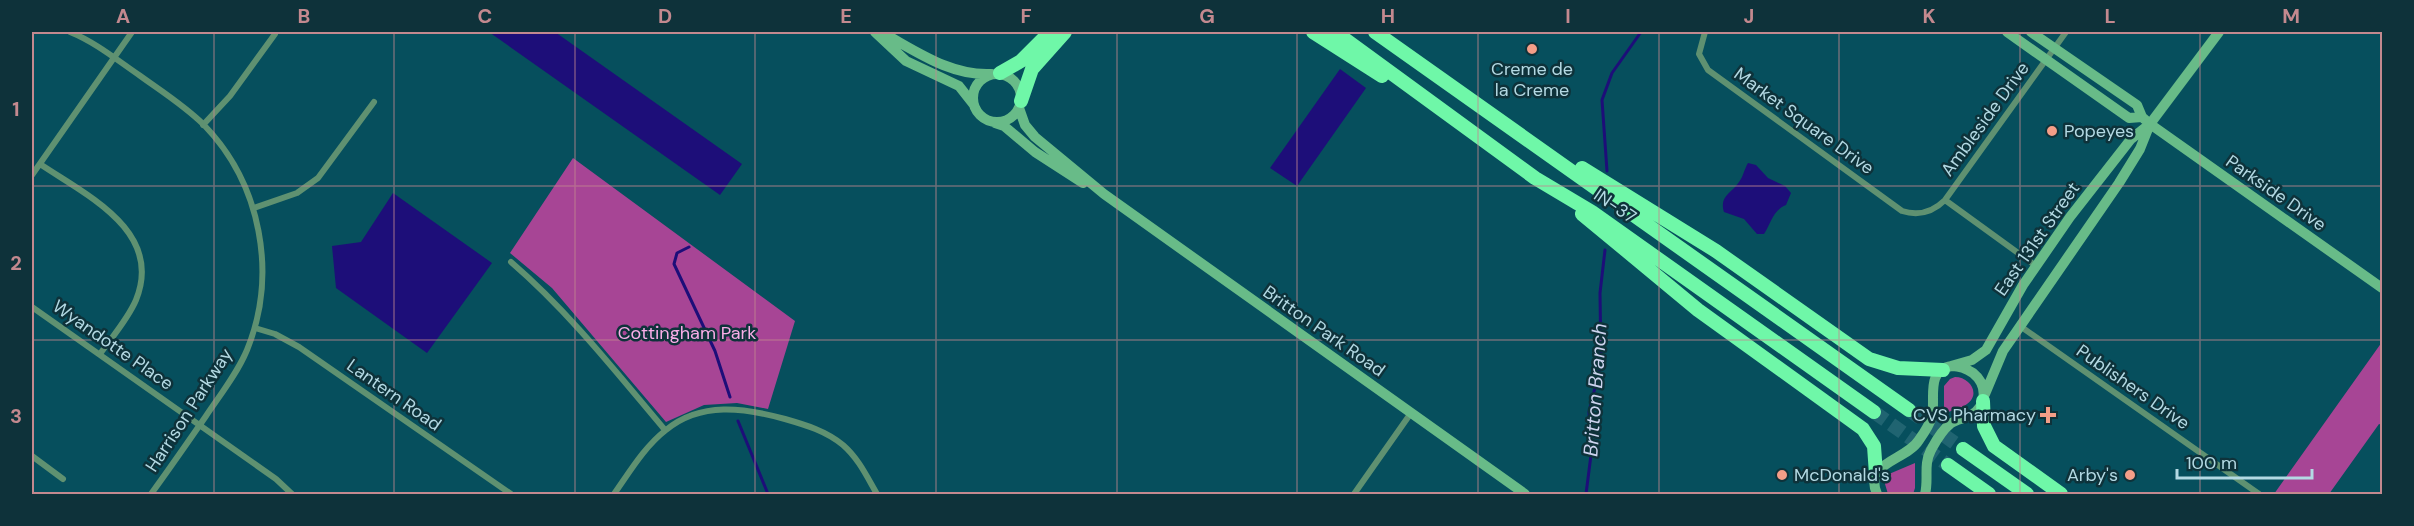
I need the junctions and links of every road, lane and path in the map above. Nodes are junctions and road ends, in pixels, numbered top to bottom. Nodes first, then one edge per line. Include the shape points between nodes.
1 (70, 32) edge
2 (132, 32) edge
3 (875, 32) edge
4 (881, 32) edge
5 (1050, 32) edge
6 (1065, 32) edge
7 (1313, 32) edge
8 (1335, 32) edge
9 (1375, 32) edge
10 (1390, 32) edge
11 (1705, 32) edge
12 (2007, 32) edge
13 (2031, 32) edge
14 (2066, 32) edge
15 (2219, 32) edge
16 (275, 34) dead end
17 (2054, 48) junction
18 (114, 58) junction
19 (2046, 59) junction
20 (1426, 68) junction
21 (996, 74) junction
22 (374, 102) dead end
23 (1020, 105) junction
24 (974, 106) junction
25 (2146, 120) junction
26 (991, 121) junction
27 (203, 125) junction
28 (1521, 135) junction
29 (1475, 136) junction
30 (40, 164) junction
31 (32, 175) edge
32 (1535, 178) junction
33 (1104, 194) junction
34 (1945, 200) junction
35 (254, 208) junction
36 (1919, 213) joint
37 (511, 262) dead end
38 (2036, 266) junction
39 (2382, 288) edge
40 (32, 307) edge
41 (2020, 326) junction
42 (255, 328) junction
43 (100, 354) junction
44 (1947, 368) junction
45 (1984, 398) junction
46 (1910, 410) tunnel mouth
47 (1874, 412) tunnel mouth
48 (1411, 413) junction
49 (200, 425) junction
50 (665, 430) junction
51 (1963, 449) tunnel mouth
52 (32, 456) edge
53 (1948, 465) tunnel mouth
54 (63, 479) dead end
55 (1875, 479) junction
56 (151, 495) edge
57 (292, 495) edge
58 (511, 495) edge
59 (614, 495) edge
60 (877, 495) edge
61 (1354, 495) edge
62 (1525, 495) edge
63 (1871, 495) edge
64 (1877, 495) edge
65 (1925, 495) edge
66 (1989, 495) edge
67 (2027, 495) edge
68 (2061, 495) edge
69 (2259, 495) edge

1 - 18 street, Harrison Parkway
2 - 18 street
3 - 24 street via 906,61 959,86
4 - 21 street via 955,69
5 - 21 highway via 1021,61
6 - 23 highway via 1032,69
7 - 29 highway
8 - 29 highway, IN-37
9 - 20 highway, IN-37
10 - 20 highway
11 - 36 street, Market Square Drive via 1699,54 1708,70 1902,210
12 - 19 street, Parkside Drive
13 - 17 street, Parkside Drive
14 - 17 street, Ambleside Drive
15 - 25 street, East 131st Street
16 - 27 street
17 - 19 street, Ambleside Drive
17 - 25 street, Parkside Drive via 2137,105
18 - 27 street, Harrison Parkway
18 - 30 street
19 - 25 street, Parkside Drive via 2129,118
19 - 34 street, Ambleside Drive
20 - 28 highway, IN-37
21 - 23 street via 1014,80 1021,93
21 - 24 street via 978,83
22 - 35 street via 318,178 297,193
23 - 26 street via 1007,120
23 - 33 street, Britton Park Road via 1025,125 1035,137
24 - 26 street
25 - 38 street, East 131st Street
25 - 39 street, Parkside Drive
25 - 41 street, East 131st Street via 2140,148 2125,173
26 - 33 street, Britton Park Road
27 - 35 street, Harrison Parkway via 232,162
28 - 44 highway via 1716,251 1869,359 1898,368
28 - 46 highway, IN-37
29 - 32 highway, IN-37
30 - 31 street
30 - 43 street via 118,219 137,247 141,273 135,301
32 - 47 highway, IN-37 via 1592,212
32 - 55 highway via 1684,299 1863,429 1874,446
33 - 48 street, Britton Park Road
34 - 36 street, Ambleside Drive via 1938,207
34 - 38 street
35 - 42 street, Harrison Parkway via 262,259
37 - 50 street via 546,292
38 - 44 street, East 131st Street via 1986,350 1972,360
40 - 43 street, Wyandotte Place
41 - 45 street, East 131st Street via 1997,360
41 - 69 street, Publishers Drive
42 - 49 street, Harrison Parkway via 236,371
42 - 58 street, Lantern Road via 299,347
43 - 49 street, Wyandotte Place
44 - 45 street via 1962,367 1975,375
44 - 55 street via 1932,386 1932,415 1919,440 1910,452 1886,463
45 - 65 street via 1971,415 1948,426 1931,450 1926,463
45 - 68 highway via 1984,426 1994,446
48 - 61 street
48 - 62 street, Britton Park Road
49 - 56 street, Harrison Parkway
49 - 57 street, Wyandotte Place via 276,479
50 - 59 street
50 - 60 street via 699,413 731,408 808,426 830,436 851,453
51 - 67 highway
52 - 54 street
53 - 66 highway
55 - 63 street
55 - 64 street

